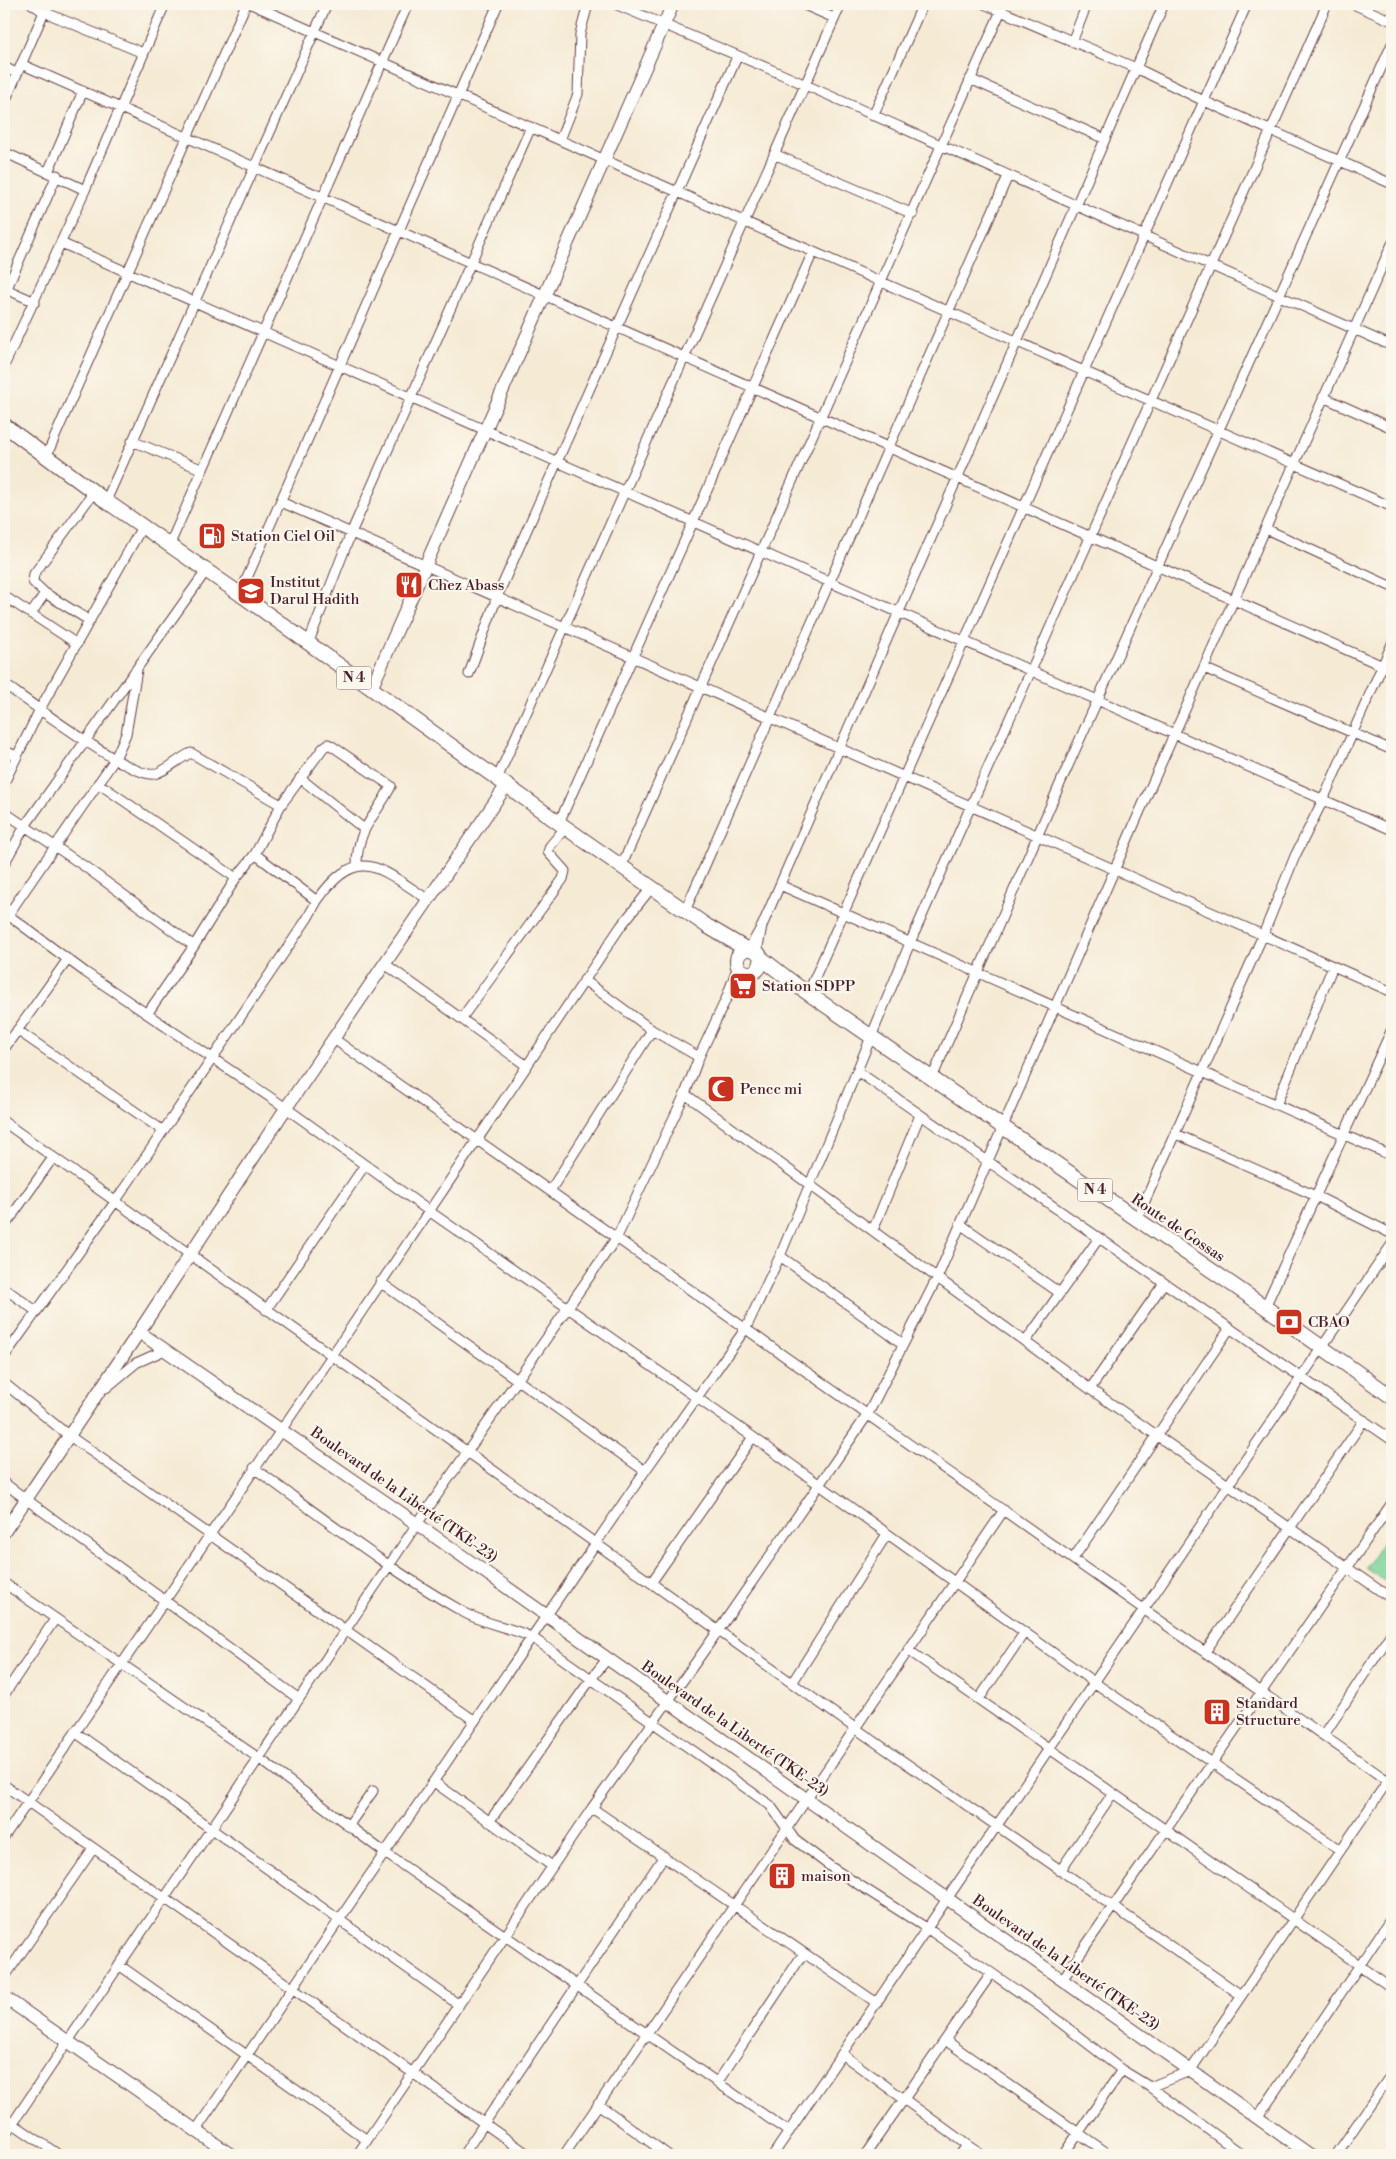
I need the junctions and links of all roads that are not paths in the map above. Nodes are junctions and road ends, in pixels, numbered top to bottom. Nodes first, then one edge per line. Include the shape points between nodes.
1 (32, 4) edge
2 (165, 4) edge
3 (246, 4) edge
4 (251, 4) edge
5 (327, 4) edge
6 (408, 4) edge
7 (498, 4) edge
8 (588, 4) edge
9 (615, 4) edge
10 (673, 4) edge
11 (802, 4) edge
12 (840, 4) edge
13 (923, 4) edge
14 (984, 4) edge
15 (1087, 4) edge
16 (1164, 4) edge
17 (1247, 4) edge
18 (1327, 4) edge
19 (1353, 4) edge
20 (1003, 7) edge
21 (44, 12) junction
22 (834, 18) junction
23 (1392, 21) edge
24 (664, 24) junction
25 (314, 32) junction
26 (1072, 42) junction
27 (1392, 44) edge
28 (143, 53) junction
29 (737, 56) junction
30 (382, 62) junction
31 (20, 64) junction
32 (4, 67) edge
33 (1136, 68) junction
34 (16, 73) junction
35 (970, 79) junction
36 (804, 86) junction
37 (83, 91) junction
38 (458, 95) junction
39 (1204, 101) junction
40 (4, 104) edge
41 (120, 108) junction
42 (873, 116) junction
43 (531, 127) junction
44 (1272, 130) junction
45 (187, 138) junction
46 (1106, 138) junction
47 (560, 140) junction
48 (942, 147) junction
49 (4, 152) edge
50 (774, 154) junction
51 (605, 160) junction
52 (1340, 160) junction
53 (254, 167) junction
54 (48, 172) junction
55 (57, 176) junction
56 (1008, 176) junction
57 (1392, 184) edge
58 (86, 190) junction
59 (677, 192) junction
60 (322, 197) junction
61 (1076, 206) junction
62 (913, 214) junction
63 (744, 221) junction
64 (399, 231) junction
65 (1144, 236) junction
66 (60, 243) junction
67 (1392, 244) edge
68 (813, 252) junction
69 (1388, 262) edge
70 (471, 263) junction
71 (1211, 265) junction
72 (127, 273) junction
73 (882, 282) junction
74 (5, 292) edge
75 (545, 296) junction
76 (1280, 296) junction
77 (35, 302) junction
78 (194, 302) junction
79 (948, 312) junction
80 (617, 328) junction
81 (1354, 329) junction
82 (263, 332) junction
83 (1017, 342) junction
84 (1392, 346) edge
85 (684, 357) junction
86 (4, 366) edge
87 (340, 366) junction
88 (1084, 371) junction
89 (753, 388) junction
90 (1323, 397) junction
91 (411, 398) junction
92 (1151, 401) junction
93 (822, 418) junction
94 (4, 426) edge
95 (1392, 428) edge
96 (486, 431) junction
97 (1218, 431) junction
98 (132, 441) junction
99 (889, 448) junction
100 (46, 457) junction
101 (557, 462) junction
102 (1294, 464) junction
103 (201, 469) junction
104 (958, 478) junction
105 (94, 492) junction
106 (624, 492) junction
107 (106, 501) junction
108 (281, 502) junction
109 (1023, 507) junction
110 (1392, 508) edge
111 (693, 522) junction
112 (142, 526) junction
113 (1266, 529) junction
114 (351, 533) junction
115 (1090, 537) junction
116 (168, 546) junction
117 (761, 552) junction
118 (425, 565) junction
119 (1158, 566) junction
120 (206, 571) junction
121 (830, 582) junction
122 (1392, 587) edge
123 (45, 593) junction
124 (240, 594) junction
125 (4, 596) edge
126 (497, 597) junction
127 (1234, 600) junction
128 (899, 613) junction
129 (30, 614) junction
130 (90, 621) junction
131 (564, 627) junction
132 (964, 642) junction
133 (77, 644) junction
134 (308, 644) junction
135 (1392, 644) edge
136 (633, 657) junction
137 (1383, 666) junction
138 (137, 668) junction
139 (1204, 668) junction
140 (1392, 670) edge
141 (1031, 671) junction
142 (469, 674) dead end
143 (4, 684) edge
144 (701, 687) junction
145 (371, 689) junction
146 (1098, 701) junction
147 (40, 709) junction
148 (770, 718) junction
149 (1353, 733) junction
150 (1174, 735) junction
151 (85, 740) junction
152 (840, 748) junction
153 (1392, 750) edge
154 (4, 751) edge
155 (17, 756) junction
156 (115, 759) junction
157 (904, 777) junction
158 (300, 778) junction
159 (501, 782) junction
160 (4, 783) edge
161 (98, 783) junction
162 (1323, 800) junction
163 (281, 805) junction
164 (971, 806) junction
165 (4, 812) edge
166 (25, 826) junction
167 (562, 826) junction
168 (364, 829) junction
169 (1392, 830) edge
170 (1038, 836) junction
171 (55, 846) junction
172 (255, 854) junction
173 (4, 864) edge
174 (357, 865) junction
175 (621, 867) junction
176 (1114, 870) junction
177 (236, 878) junction
178 (780, 885) junction
179 (652, 887) junction
180 (429, 900) junction
181 (317, 901) junction
182 (685, 911) junction
183 (843, 913) junction
184 (6, 914) edge
185 (1263, 935) junction
186 (910, 943) junction
187 (194, 946) junction
188 (68, 959) junction
189 (749, 959) junction
190 (385, 964) junction
191 (1333, 966) junction
192 (978, 972) junction
193 (584, 980) junction
194 (802, 989) junction
195 (1392, 992) edge
196 (1054, 1006) junction
197 (147, 1014) junction
198 (461, 1019) junction
199 (1392, 1029) edge
200 (17, 1030) junction
201 (652, 1030) junction
202 (872, 1036) junction
203 (334, 1039) junction
204 (4, 1049) edge
205 (699, 1057) junction
206 (212, 1058) junction
207 (526, 1066) junction
208 (857, 1071) junction
209 (1202, 1072) junction
210 (932, 1078) junction
211 (685, 1094) junction
212 (1276, 1105) junction
213 (286, 1108) junction
214 (920, 1115) junction
215 (4, 1122) edge
216 (1004, 1128) junction
217 (162, 1130) junction
218 (1176, 1134) junction
219 (1346, 1135) junction
220 (477, 1139) junction
221 (1392, 1156) edge
222 (52, 1159) junction
223 (988, 1161) junction
224 (365, 1165) junction
225 (809, 1185) junction
226 (550, 1191) junction
227 (1318, 1197) junction
228 (115, 1202) junction
229 (4, 1208) edge
230 (429, 1211) junction
231 (13, 1215) junction
232 (1137, 1219) junction
233 (960, 1224) junction
234 (4, 1227) edge
235 (873, 1230) junction
236 (1392, 1234) edge
237 (617, 1237) junction
238 (1099, 1238) junction
239 (1392, 1244) edge
240 (189, 1256) junction
241 (780, 1256) junction
242 (938, 1276) junction
243 (380, 1282) junction
244 (1164, 1283) junction
245 (4, 1288) edge
246 (1060, 1294) junction
247 (1266, 1307) junction
248 (568, 1308) junction
249 (266, 1310) junction
250 (36, 1311) junction
251 (746, 1328) junction
252 (1230, 1328) junction
253 (140, 1332) junction
254 (1026, 1341) junction
255 (903, 1344) junction
256 (1322, 1348) junction
257 (165, 1350) junction
258 (4, 1357) edge
259 (331, 1357) junction
260 (1302, 1378) junction
261 (518, 1381) junction
262 (4, 1383) edge
263 (1090, 1389) junction
264 (1390, 1392) edge
265 (95, 1398) junction
266 (698, 1398) junction
267 (868, 1414) junction
268 (1364, 1420) junction
269 (281, 1429) junction
270 (68, 1435) junction
271 (1157, 1436) junction
272 (753, 1437) junction
273 (1392, 1440) edge
274 (467, 1452) junction
275 (254, 1468) junction
276 (645, 1471) junction
277 (4, 1483) edge
278 (819, 1486) junction
279 (1230, 1486) junction
280 (27, 1499) junction
281 (1392, 1503) edge
282 (1004, 1510) junction
283 (417, 1524) junction
284 (1290, 1528) junction
285 (4, 1532) edge
286 (887, 1534) junction
287 (208, 1535) junction
288 (596, 1544) junction
289 (1073, 1559) junction
290 (390, 1566) junction
291 (1347, 1569) junction
292 (4, 1583) edge
293 (651, 1583) junction
294 (954, 1583) junction
295 (1392, 1600) edge
296 (164, 1601) junction
297 (1144, 1610) junction
298 (547, 1616) junction
299 (55, 1619) junction
300 (346, 1630) junction
301 (718, 1631) junction
302 (1392, 1632) edge
303 (1024, 1633) junction
304 (533, 1638) junction
305 (908, 1650) junction
306 (1205, 1652) junction
307 (607, 1659) junction
308 (121, 1665) junction
309 (590, 1679) junction
310 (792, 1683) junction
311 (1095, 1683) junction
312 (1261, 1692) junction
313 (4, 1695) edge
314 (299, 1698) junction
315 (979, 1699) junction
316 (668, 1702) junction
317 (475, 1721) junction
318 (653, 1724) junction
319 (855, 1728) junction
320 (75, 1732) junction
321 (1324, 1735) junction
322 (1050, 1749) junction
323 (260, 1759) junction
324 (1212, 1763) junction
325 (1391, 1780) edge
326 (434, 1782) junction
327 (4, 1785) edge
328 (373, 1791) dead end
329 (1113, 1793) junction
330 (806, 1799) junction
331 (27, 1802) junction
332 (592, 1808) junction
333 (489, 1822) junction
334 (348, 1826) junction
335 (787, 1828) junction
336 (996, 1828) junction
337 (211, 1829) junction
338 (1166, 1830) junction
339 (4, 1837) edge
340 (93, 1849) junction
341 (1340, 1850) junction
342 (385, 1853) junction
343 (664, 1856) junction
344 (552, 1866) junction
345 (1060, 1871) junction
346 (164, 1899) junction
347 (948, 1900) junction
348 (736, 1904) junction
349 (1112, 1907) junction
350 (1392, 1917) edge
351 (1293, 1918) junction
352 (340, 1920) junction
353 (928, 1929) junction
354 (505, 1936) junction
355 (803, 1954) junction
356 (1360, 1965) junction
357 (119, 1966) junction
358 (991, 1974) junction
359 (4, 1978) edge
360 (1062, 1980) junction
361 (576, 1985) junction
362 (1392, 1988) edge
363 (293, 1989) junction
364 (1241, 1995) junction
365 (4, 1997) edge
366 (877, 2003) junction
367 (459, 2005) junction
368 (646, 2034) junction
369 (945, 2040) junction
370 (67, 2042) junction
371 (842, 2054) junction
372 (247, 2056) junction
373 (1122, 2070) junction
374 (1190, 2071) junction
375 (413, 2073) junction
376 (1392, 2073) edge
377 (717, 2083) junction
378 (1150, 2087) junction
379 (904, 2098) junction
380 (598, 2104) junction
381 (1257, 2118) junction
382 (12, 2124) junction
383 (484, 2124) junction
384 (196, 2130) junction
385 (789, 2132) junction
386 (1079, 2133) junction
387 (4, 2136) edge
388 (367, 2140) junction
389 (967, 2145) junction
390 (59, 2155) edge
391 (230, 2155) edge
392 (357, 2155) edge
393 (463, 2155) edge
394 (529, 2155) edge
395 (564, 2155) edge
396 (666, 2155) edge
397 (773, 2155) edge
398 (865, 2155) edge
399 (960, 2155) edge
400 (982, 2155) edge
401 (1063, 2155) edge
402 (1110, 2155) edge
403 (1243, 2155) edge
404 (1310, 2155) edge
405 (1336, 2155) edge

1 - 21 street
2 - 28 street
3 - 45 street
4 - 25 street
5 - 25 street
6 - 30 street
7 - 38 street
8 - 47 street via 580,34 578,94
9 - 24 street
10 - 24 street
11 - 22 street
12 - 22 street
13 - 42 street
14 - 20 street
15 - 26 street
16 - 33 street
17 - 39 street
18 - 44 street
19 - 23 street
20 - 26 street
20 - 35 street
21 - 28 street
21 - 31 street
22 - 36 street
24 - 29 street
24 - 51 street
25 - 30 street
25 - 53 street
26 - 33 street
27 - 52 street
28 - 41 street
29 - 36 street
29 - 59 street
30 - 38 street
30 - 60 street
31 - 34 street
31 - 37 street
32 - 34 street
33 - 39 street
33 - 46 street
34 - 40 street
35 - 46 street
35 - 48 street
36 - 42 street
36 - 50 street
37 - 41 street
37 - 54 street
38 - 43 street
38 - 64 street
39 - 44 street
39 - 65 street
41 - 45 street
41 - 58 street
42 - 48 street
43 - 47 street
43 - 70 street
44 - 52 street
44 - 71 street
45 - 53 street
45 - 72 street
46 - 61 street
47 - 51 street
48 - 56 street
48 - 62 street
49 - 54 street
50 - 62 street
50 - 63 street
51 - 59 street
51 - 75 street
52 - 57 street
52 - 76 street
53 - 60 street
53 - 78 street
54 - 55 street
55 - 58 street
55 - 74 street
56 - 61 street
56 - 79 street
58 - 66 street
59 - 63 street
59 - 80 street
60 - 64 street
60 - 82 street
61 - 65 street
61 - 83 street
62 - 73 street
63 - 68 street
63 - 85 street
64 - 70 street
64 - 87 street
65 - 71 street
65 - 88 street
66 - 72 street
66 - 77 street
67 - 69 street
68 - 73 street
68 - 89 street
69 - 81 street
70 - 75 street
70 - 91 street
71 - 76 street
71 - 92 street
72 - 78 street
72 - 100 street
73 - 79 street
73 - 93 street
74 - 77 street
75 - 80 street
75 - 96 street
76 - 81 street
76 - 97 street
77 - 86 street
78 - 82 street
78 - 98 street
79 - 83 street
79 - 99 street
80 - 85 street
80 - 101 street
81 - 84 street
81 - 90 street
82 - 87 street
82 - 103 street
83 - 88 street
83 - 104 street
85 - 89 street
85 - 106 street
87 - 91 street
87 - 108 street
88 - 92 street
88 - 109 street
89 - 93 street
89 - 111 street
90 - 95 street
90 - 102 street
91 - 96 street
91 - 114 street
92 - 97 street
92 - 115 street
93 - 99 street
93 - 117 street
94 - 100 main road, N 4
96 - 101 street
96 - 118 street
97 - 102 street
97 - 119 street
98 - 103 street
98 - 107 street
99 - 104 street
99 - 121 street
100 - 105 main road, N 4
101 - 106 street
101 - 126 street
102 - 110 street
102 - 113 street
103 - 116 street
104 - 109 street
104 - 128 street
105 - 107 main road, N 4
105 - 123 street via 34,574 33,582
106 - 111 street
106 - 131 street
107 - 112 main road, N 4
108 - 114 street
108 - 124 street
109 - 115 street
109 - 132 street
111 - 117 street
111 - 136 street
112 - 116 main road, N 4
112 - 130 street
113 - 122 street
113 - 127 street
114 - 118 street
114 - 134 street
115 - 119 street
115 - 141 street
116 - 120 main road, N 4
117 - 121 street
117 - 144 street
118 - 126 street
118 - 145 street
119 - 127 street
119 - 146 street
120 - 124 main road, N 4
120 - 138 street
121 - 128 street
121 - 148 street
123 - 129 street
123 - 130 street
124 - 134 main road, N 4
125 - 129 street
126 - 131 street
126 - 142 street
127 - 137 street
127 - 139 street
128 - 132 street
128 - 152 street
129 - 133 street
130 - 133 street
131 - 136 street
131 - 159 street
132 - 141 street
132 - 157 street
133 - 147 street
134 - 145 main road, N 4
135 - 137 street
136 - 144 street
136 - 167 street
137 - 140 street
137 - 149 street
138 - 151 street
138 - 156 street via 126,734
139 - 149 street
139 - 150 street
141 - 146 street
141 - 164 street
143 - 147 street
144 - 148 street
144 - 175 street
145 - 159 main road, N 4
146 - 150 street
146 - 170 street
147 - 151 street
147 - 155 street
148 - 152 street
148 - 182 street
149 - 153 street
149 - 162 street
150 - 162 street
150 - 176 street
151 - 156 street
151 - 166 street
152 - 157 street
152 - 178 street
154 - 155 street
155 - 160 street
156 - 161 street
156 - 163 street via 144,773 155,774 191,753
157 - 164 street
157 - 183 street
158 - 163 street
158 - 168 street
158 - 168 street via 328,744 388,782 391,786 389,791
159 - 167 main road, N 4
159 - 180 street
161 - 171 street
161 - 177 street
162 - 169 street
162 - 185 street via 1295,856
163 - 172 street
164 - 170 street
164 - 186 street
165 - 166 street
166 - 171 street
166 - 173 street
167 - 175 main road, N 4
167 - 198 street via 548,852 565,872 563,879
168 - 174 street via 357,846
170 - 176 street
170 - 192 street
171 - 184 street
171 - 187 street
172 - 177 street
172 - 181 street
174 - 180 street via 372,867
174 - 181 street via 328,885
175 - 179 main road, N 4
176 - 185 street
176 - 196 street
177 - 187 street
178 - 183 street
178 - 189 street
179 - 182 main road, N 4
179 - 193 street
180 - 190 street
181 - 206 street
182 - 189 main road, N 4
183 - 186 street
183 - 194 street
184 - 188 street
185 - 191 street
185 - 209 street
186 - 192 street
186 - 202 street
187 - 197 street
188 - 197 street
188 - 200 street
189 - 194 main road, N 4
189 - 205 street
190 - 198 street
190 - 203 street
191 - 195 street
191 - 212 street
192 - 196 street
192 - 210 street
193 - 201 street
193 - 207 street
194 - 202 main road, Route de Gossas / N 4
196 - 209 street
196 - 216 street
197 - 206 street
198 - 207 street
199 - 219 street
200 - 204 street
200 - 217 street
201 - 205 street
201 - 226 street
202 - 208 street
202 - 210 main road, Route de Gossas / N 4
203 - 213 street
203 - 220 street
205 - 211 street
206 - 213 street
206 - 217 street
207 - 220 street
208 - 214 street
208 - 225 street
209 - 212 street
209 - 218 street
210 - 216 main road, Route de Gossas / N 4
211 - 225 street
211 - 237 street
212 - 219 street
213 - 224 street
213 - 240 street
214 - 223 street
214 - 235 street
215 - 222 street
216 - 223 street
216 - 232 main road, Route de Gossas / N 4
217 - 228 street
218 - 227 street
218 - 232 street
219 - 221 street
219 - 227 street
220 - 226 street
220 - 230 street
222 - 228 street
222 - 231 street
223 - 233 street
223 - 238 street
224 - 230 street
224 - 249 street
225 - 235 street
225 - 241 street
226 - 237 street
227 - 236 street
227 - 247 street
228 - 240 street
228 - 250 street
229 - 231 street
230 - 243 street
230 - 248 street
231 - 234 street
232 - 247 main road, Route de Gossas / N 4
233 - 242 street
233 - 246 street
235 - 242 street
237 - 248 street
237 - 251 street
238 - 244 street
238 - 246 street
239 - 256 street
240 - 249 street
240 - 253 street
241 - 251 street
241 - 255 street
242 - 254 street
242 - 255 street
243 - 259 street
243 - 261 street
244 - 252 street
244 - 263 street
245 - 250 street
246 - 254 street
247 - 256 main road, Route de Gossas / N 4
248 - 261 street
248 - 266 street
249 - 259 street
250 - 258 street
251 - 266 street
251 - 267 street
252 - 260 street
252 - 271 street
253 - 257 street, Boulevard de la Liberté (TKE-23)
253 - 265 street
254 - 263 street
255 - 267 street
256 - 260 street
256 - 264 main road, Route de Gossas / N 4
257 - 265 street via 136,1363
257 - 269 street, Boulevard de la Liberté (TKE-23)
259 - 269 street
259 - 274 street
260 - 268 street
260 - 279 street
261 - 274 street
261 - 276 street
262 - 270 street
263 - 271 street
265 - 270 street
266 - 272 street
266 - 276 street
267 - 278 street
267 - 282 street
268 - 273 street
268 - 284 street
269 - 275 street
269 - 283 street, Boulevard de la Liberté (TKE-23)
270 - 280 street
270 - 287 street
271 - 279 street
271 - 289 street
272 - 278 street
272 - 293 street
274 - 283 street
274 - 288 street
275 - 287 street
275 - 290 street
276 - 288 street
277 - 280 street
278 - 286 street
278 - 301 street
279 - 284 street
279 - 297 street
280 - 285 street
280 - 296 street
281 - 291 street
282 - 289 street
282 - 294 street
283 - 290 street
283 - 298 street, Boulevard de la Liberté (TKE-23)
284 - 291 street
284 - 306 street
286 - 294 street
286 - 310 street
287 - 296 street
287 - 300 street
288 - 293 street
288 - 298 street
289 - 297 street
290 - 300 street
290 - 304 street via 480,1620 518,1630
291 - 295 street
291 - 312 street
292 - 299 street
293 - 301 street
294 - 303 street
294 - 305 street
296 - 308 street
296 - 314 street
297 - 306 street
297 - 311 street
298 - 304 street
298 - 307 street, Boulevard de la Liberté (TKE-23)
299 - 308 street
299 - 313 street
300 - 314 street
300 - 317 street
301 - 310 street
301 - 316 street
302 - 321 street
303 - 311 street
303 - 315 street
304 - 309 street
304 - 317 street
305 - 315 street
305 - 319 street
306 - 312 street
307 - 309 street
307 - 316 street, Boulevard de la Liberté (TKE-23)
308 - 320 street
308 - 323 street
309 - 318 street
309 - 333 street
310 - 319 street
311 - 322 street
311 - 324 street
312 - 321 street
312 - 324 street
314 - 323 street
315 - 322 street
316 - 318 street
316 - 330 street, Boulevard de la Liberté (TKE-23)
317 - 326 street
318 - 332 street
318 - 335 street via 770,1805
319 - 330 street
319 - 336 street
320 - 331 street
320 - 337 street
321 - 325 street
322 - 329 street
322 - 336 street
323 - 334 street
323 - 337 street
324 - 338 street
324 - 341 street
325 - 341 street
326 - 333 street
326 - 342 street
327 - 331 street
328 - 334 street
329 - 338 street
329 - 345 street
330 - 335 street
330 - 347 street, Boulevard de la Liberté (TKE-23)
331 - 339 street
331 - 340 street
332 - 343 street
332 - 344 street
333 - 344 street
334 - 342 street
335 - 348 street
335 - 353 street via 795,1840 831,1867
336 - 345 street
336 - 347 street
337 - 346 street
337 - 352 street
338 - 349 street
338 - 351 street
340 - 346 street
340 - 359 street
341 - 351 street
342 - 352 street
342 - 354 street
343 - 348 street
343 - 361 street
344 - 354 street
345 - 349 street
346 - 357 street
346 - 363 street
347 - 353 street
347 - 360 street, Boulevard de la Liberté (TKE-23)
348 - 355 street
348 - 368 street
349 - 360 street
349 - 364 street
350 - 356 street
351 - 356 street
351 - 364 street
352 - 363 street
352 - 367 street
353 - 358 street
353 - 366 street
354 - 361 street
354 - 367 street
355 - 366 street
355 - 377 street
356 - 362 street
356 - 381 street
357 - 370 street
357 - 372 street
358 - 369 street
358 - 373 street via 1046,2011
360 - 374 street, Boulevard de la Liberté (TKE-23)
361 - 368 street
361 - 383 street
363 - 372 street
363 - 375 street
364 - 374 street
365 - 370 street
366 - 371 street
367 - 375 street
368 - 377 street
368 - 380 street
369 - 379 street
369 - 386 street
370 - 382 street
370 - 384 street
371 - 379 street
371 - 385 street
372 - 384 street
372 - 388 street
373 - 378 street
373 - 386 street
374 - 378 street
374 - 381 street, Boulevard de la Liberté (TKE-23)
375 - 383 street
375 - 388 street
376 - 405 street
377 - 385 street
378 - 403 street
379 - 389 street
379 - 398 street
380 - 395 street
380 - 396 street
381 - 404 street, Boulevard de la Liberté (TKE-23)
382 - 387 street
382 - 390 street
383 - 393 street
383 - 394 street
384 - 391 street
385 - 397 street
386 - 401 street
386 - 402 street
388 - 392 street
389 - 399 street
389 - 400 street

